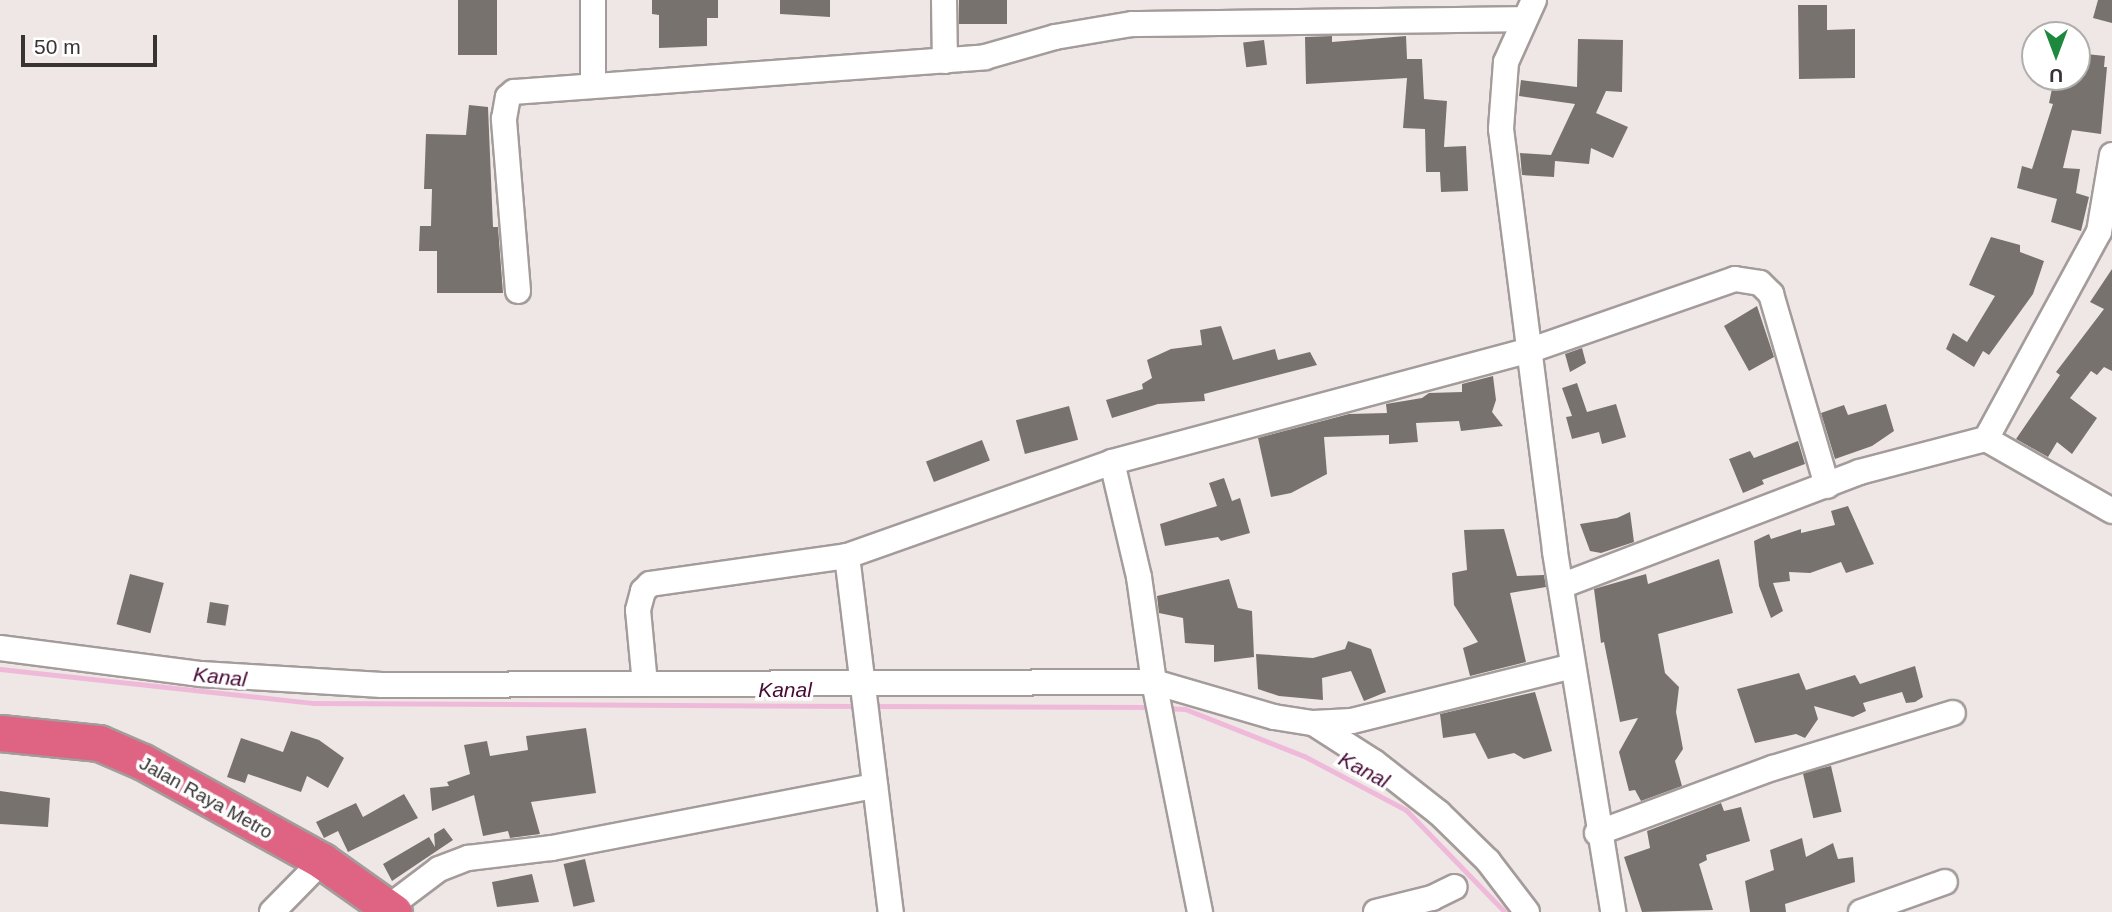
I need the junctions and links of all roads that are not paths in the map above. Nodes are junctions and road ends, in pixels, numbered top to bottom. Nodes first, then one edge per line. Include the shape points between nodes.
1 (593, 0) edge
2 (944, 0) edge
3 (1528, 9) edge
4 (1268, 10) edge
5 (945, 61) junction
6 (593, 83) junction
7 (2112, 155) edge
8 (2106, 232) edge
9 (518, 291) dead end
10 (1531, 350) junction
11 (1986, 439) junction
12 (1112, 462) junction
13 (1827, 486) junction
14 (2112, 511) edge
15 (847, 556) junction
16 (1561, 586) junction
17 (0, 648) edge
18 (1572, 666) junction
19 (645, 684) junction
20 (1156, 690) junction
21 (864, 701) junction
22 (1953, 713) dead end
23 (0, 715) edge
24 (1313, 723) junction
25 (0, 733) edge
26 (99, 743) junction
27 (875, 786) junction
28 (1597, 833) junction
29 (322, 861) junction
30 (1945, 882) dead end
31 (1455, 887) dead end
32 (387, 910) edge
33 (272, 912) edge
34 (891, 912) edge
35 (1200, 912) edge
36 (1376, 912) edge
37 (1527, 912) edge
38 (1613, 912) edge
39 (1861, 912) edge

1 - 6 street
2 - 5 street
3 - 4 street
3 - 10 street via 1506,62 1501,129
4 - 5 street via 1132,24 1055,37 1012,52
5 - 6 street
6 - 9 street via 528,88 508,97 504,119
7 - 8 street
8 - 11 street
10 - 12 street
10 - 13 street via 1735,279 1760,283 1780,315
10 - 16 street
11 - 13 street via 1859,472
11 - 14 street
12 - 15 street
12 - 20 street via 1139,577
13 - 16 street
15 - 19 street via 650,584 638,610
15 - 21 street
16 - 18 street
17 - 19 street via 201,674 382,685
18 - 24 street via 1352,721
18 - 28 street
19 - 21 street
20 - 21 street
20 - 24 street
20 - 35 street
21 - 27 street
22 - 28 street via 1773,768
23 - 26 highway via 83,728
24 - 37 street via 1374,762 1438,813 1488,862
25 - 26 highway, Jalan Raya Metro
26 - 29 highway, Jalan Raya Metro via 143,762
27 - 32 street via 552,848 468,858 439,869
27 - 34 street
28 - 38 street
29 - 32 highway, Jalan Raya Metro
29 - 33 street
30 - 39 street
31 - 36 street via 1432,898

